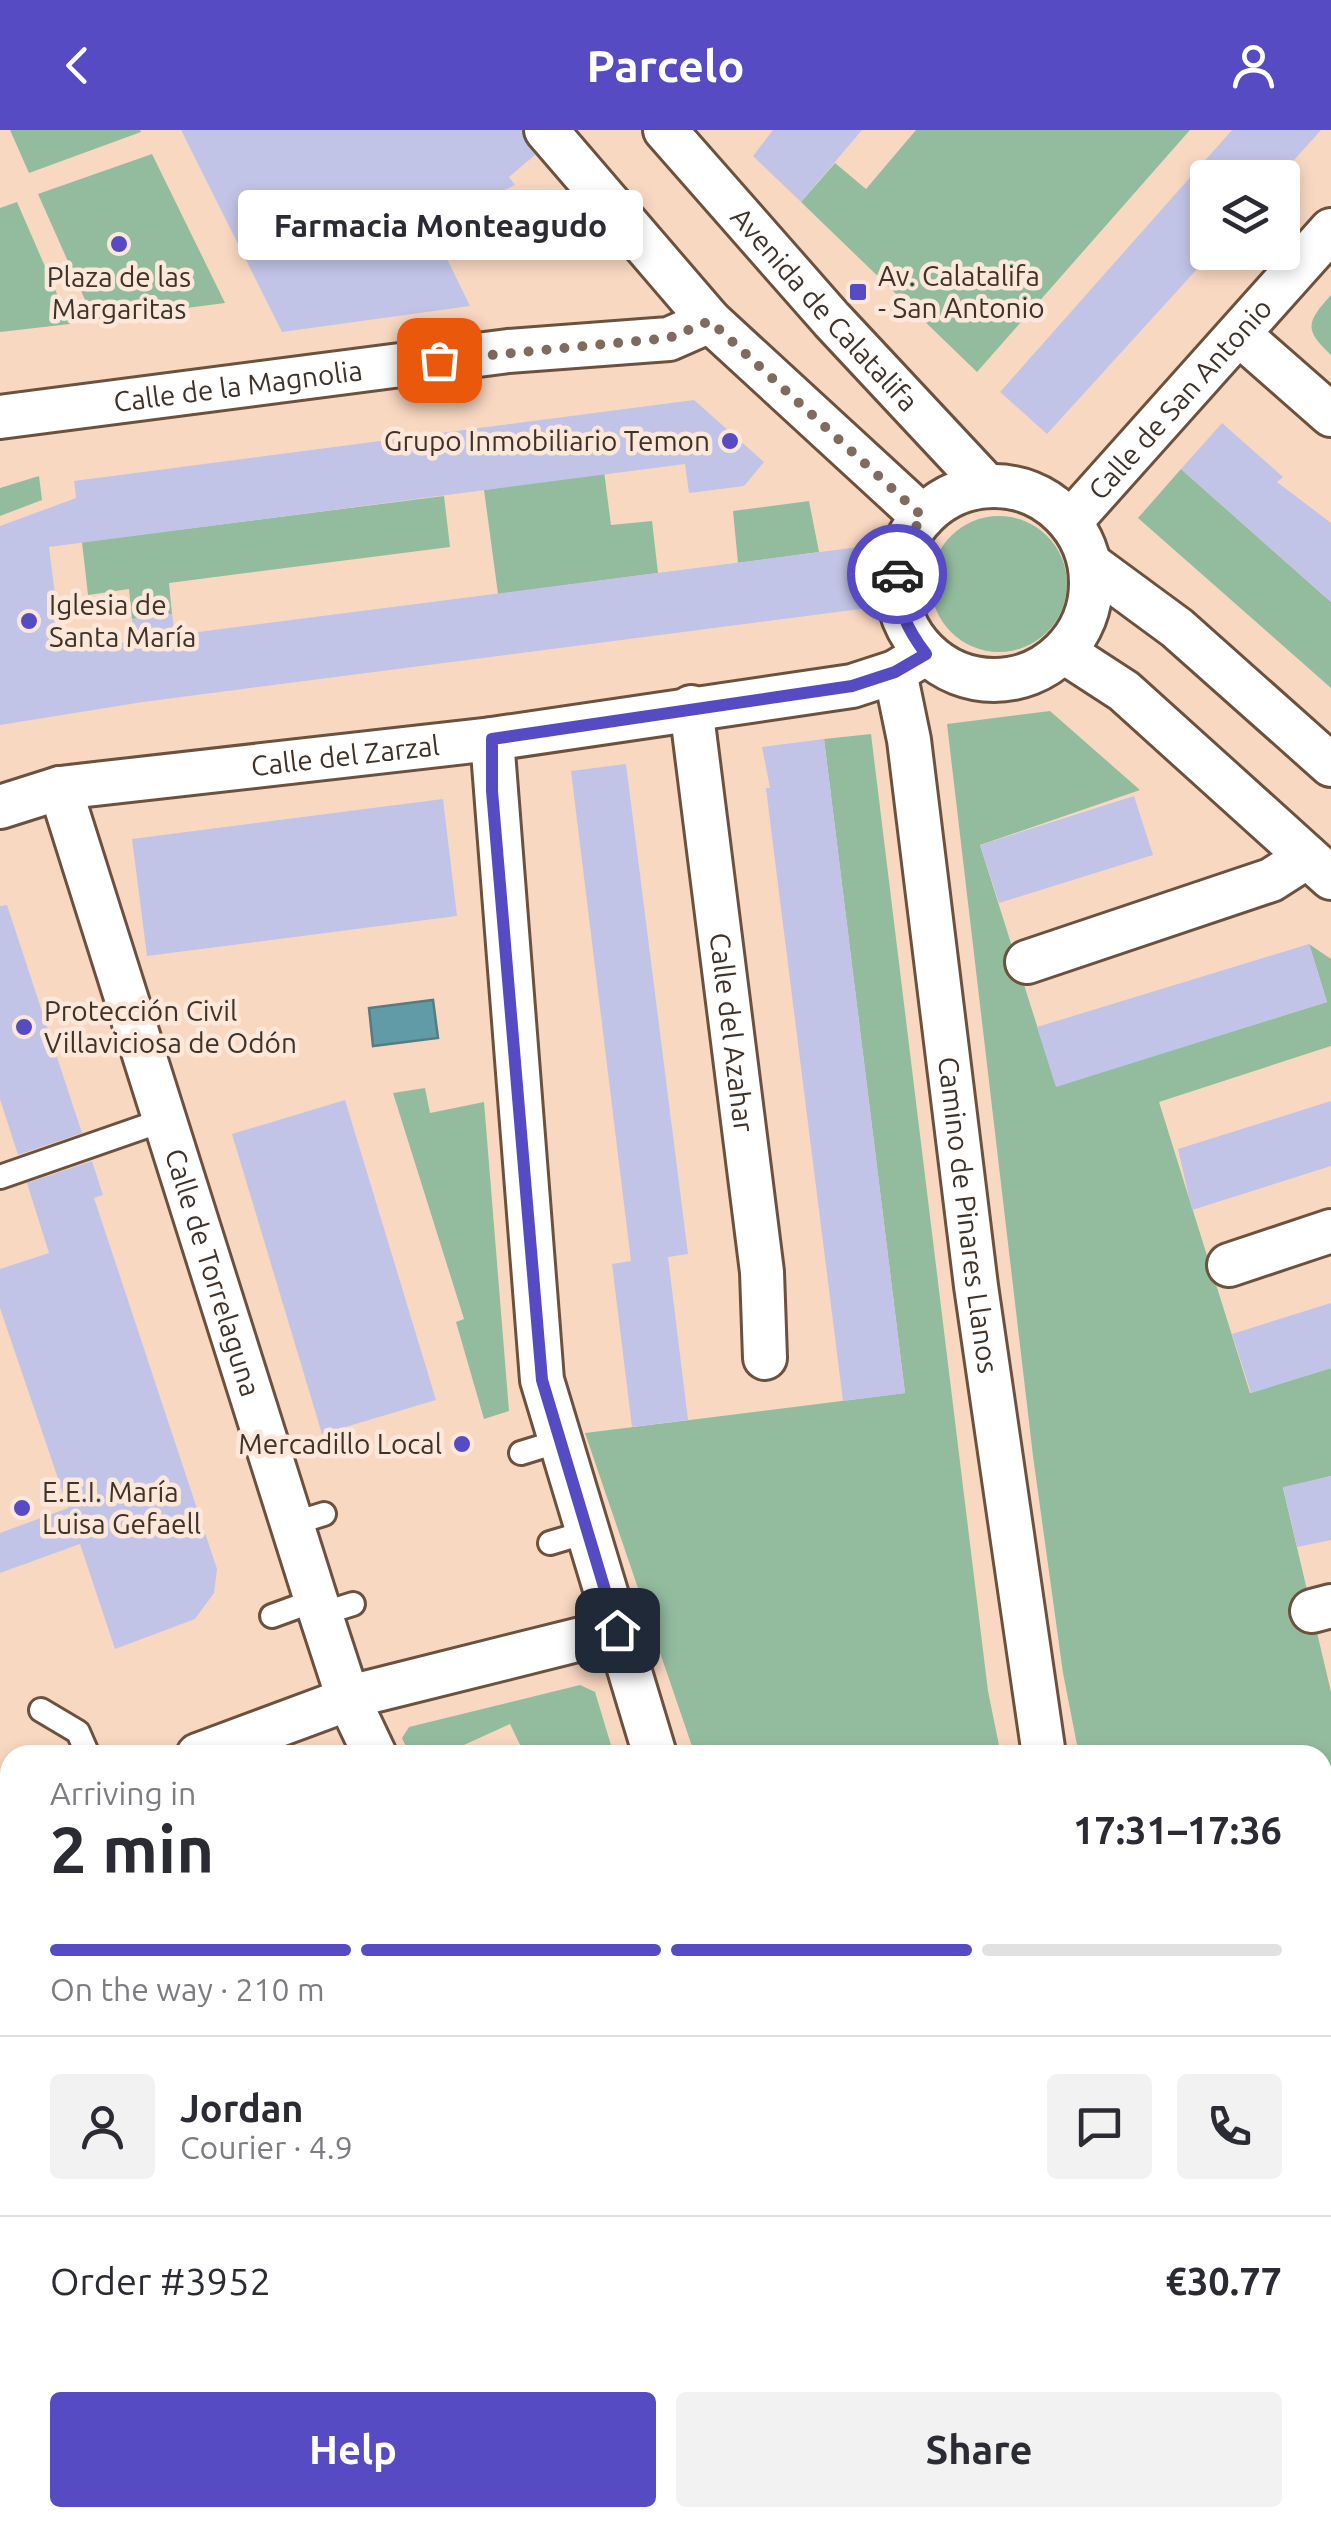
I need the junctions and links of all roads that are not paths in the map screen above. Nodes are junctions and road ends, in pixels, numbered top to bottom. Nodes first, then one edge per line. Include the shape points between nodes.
1 (546, 130) edge
2 (680, 136) edge
3 (1331, 230) edge
4 (710, 321) junction
5 (1240, 335) junction
6 (1331, 415) edge
7 (0, 417) edge
8 (988, 486) junction
9 (923, 517) junction
10 (1070, 522) junction
11 (1090, 564) junction
12 (1064, 652) junction
13 (910, 663) junction
14 (691, 708) junction
15 (492, 739) junction
16 (1331, 764) edge
17 (60, 788) junction
18 (0, 808) edge
19 (1319, 868) edge
20 (1027, 962) dead end
21 (164, 1120) junction
22 (0, 1177) edge
23 (1331, 1230) edge
24 (1228, 1265) dead end
25 (764, 1358) dead end
26 (330, 1606) junction
27 (272, 1616) dead end
28 (617, 1630) junction
29 (348, 1698) junction
30 (42, 1710) dead end
31 (84, 1745) edge
32 (224, 1745) edge
33 (370, 1745) edge
34 (652, 1745) edge
35 (1043, 1745) edge

1 - 4 street
2 - 8 street, Avenida de Calatalifa via 832,320
3 - 5 street, Calle de San Antonio
4 - 7 street, Calle de la Magnolia via 669,338 508,351
4 - 9 street
5 - 6 street
5 - 10 street, Calle de San Antonio
8 - 9 street via 941,501
8 - 10 street via 1018,488
9 - 13 street via 905,542 897,571
10 - 11 street
11 - 12 street via 1091,596
11 - 16 street via 1177,628
12 - 13 street via 1024,676 979,681
12 - 19 street via 1124,690
13 - 14 street, Calle del Zarzal via 852,686
13 - 35 street, Camino de Pinares Llanos via 909,740 976,1286
14 - 15 street, Calle del Zarzal
14 - 25 street, Calle del Azahar via 762,1272
15 - 17 street, Calle del Zarzal
15 - 28 street via 542,1380 541,1447 568,1537
17 - 18 street, Calle del Zarzal
17 - 21 street, Calle de Torrelaguna
19 - 20 street
21 - 22 lane
21 - 26 street, Calle de Torrelaguna via 308,1519
23 - 24 street
26 - 27 lane
26 - 29 street, Calle de Torrelaguna
28 - 29 street
28 - 34 street
29 - 32 street
29 - 33 street, Calle de Torrelaguna
30 - 31 lane via 78,1732

